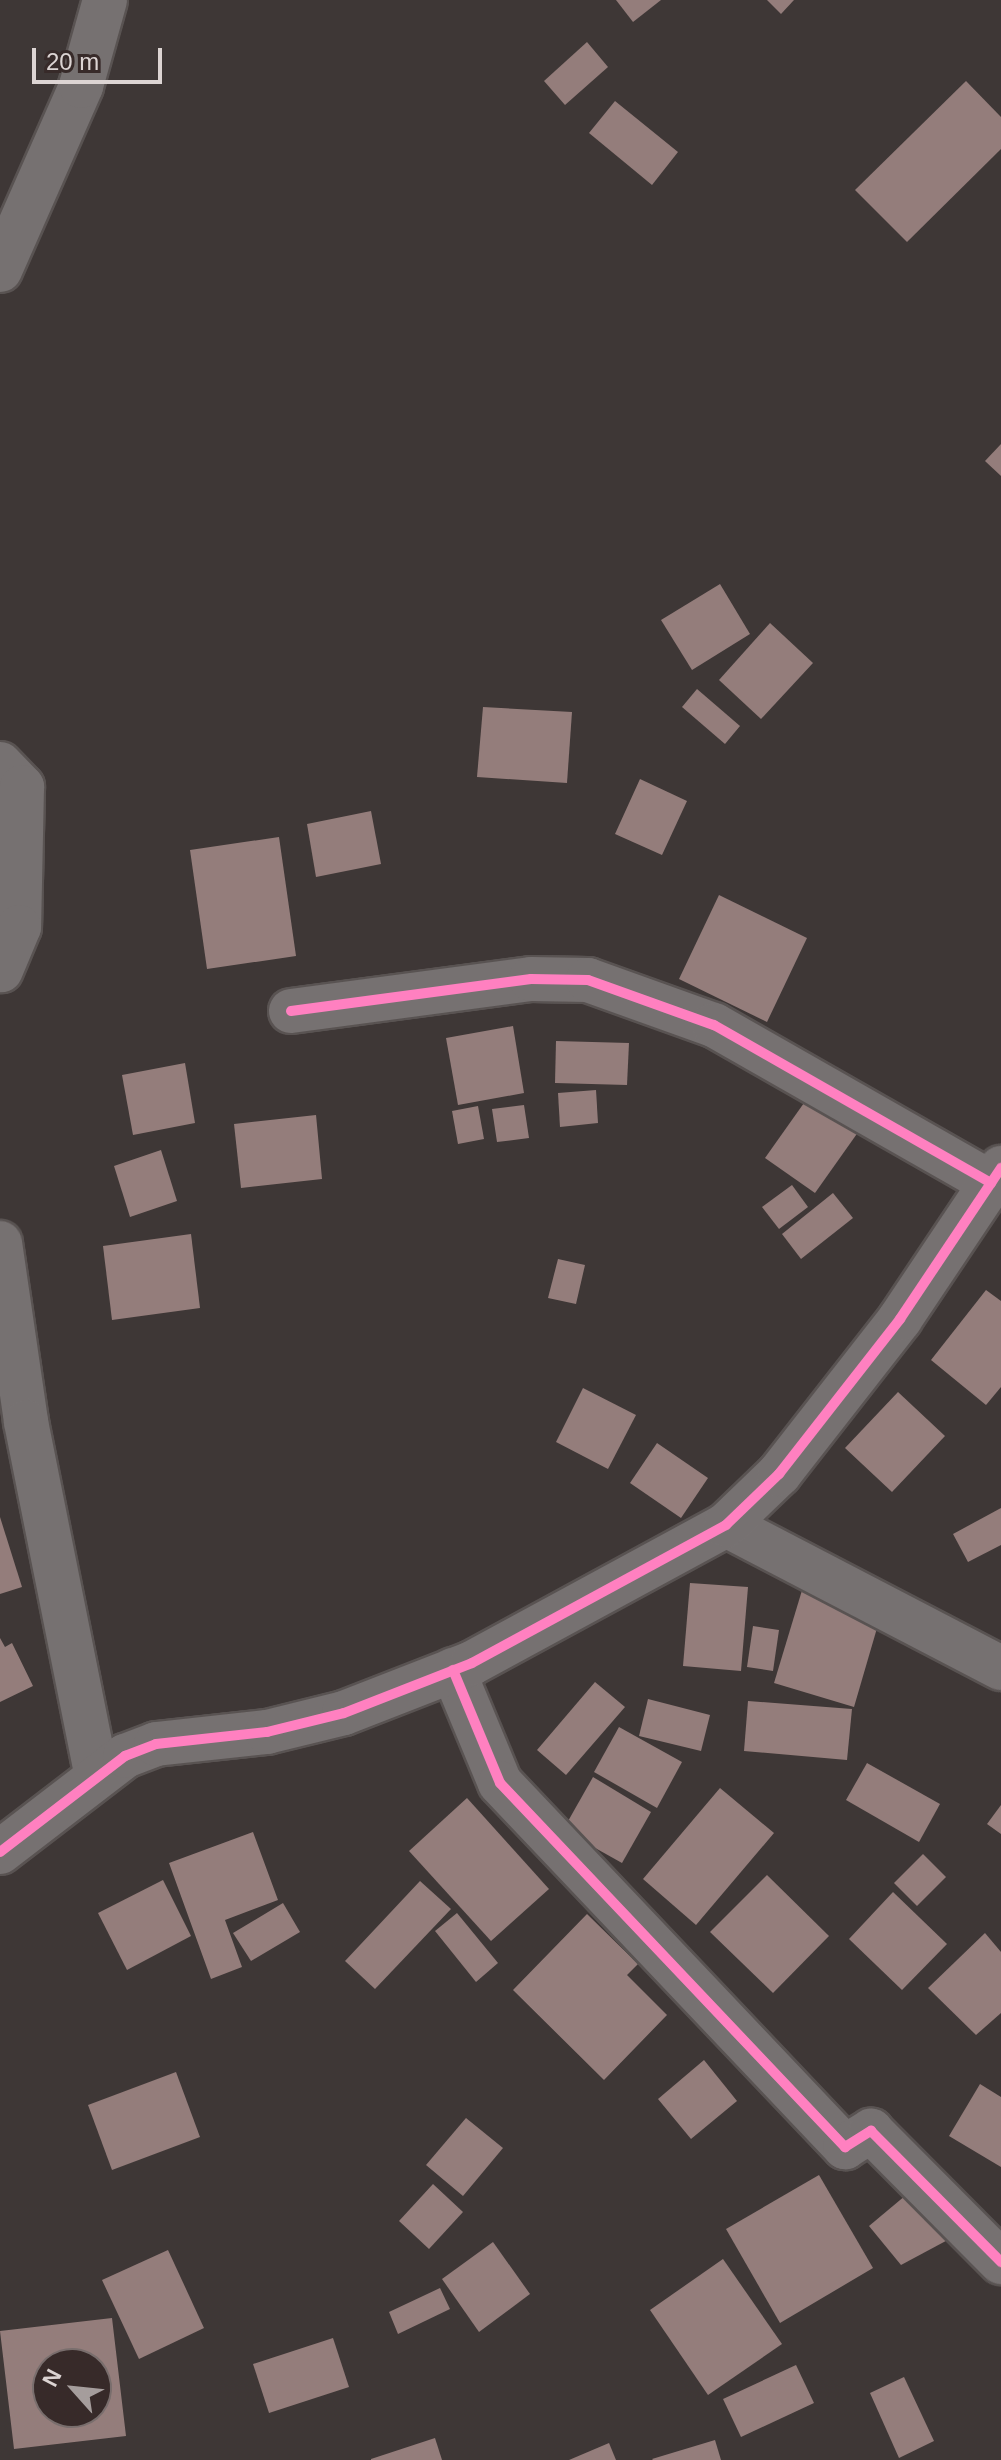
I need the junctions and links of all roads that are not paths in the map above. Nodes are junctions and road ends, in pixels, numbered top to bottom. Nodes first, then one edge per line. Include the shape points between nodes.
1 (105, 0) edge
2 (0, 270) edge
3 (0, 764) edge
4 (1, 970) edge
5 (291, 1011) dead end
6 (996, 1176) edge
7 (0, 1243) edge
8 (726, 1525) junction
9 (1001, 1668) edge
10 (453, 1670) junction
11 (96, 1772) junction
12 (0, 1852) edge
13 (1001, 2262) edge

1 - 2 street via 81,86
3 - 4 street via 22,787 19,927
5 - 6 street via 531,979 588,980 714,1025
6 - 8 street via 900,1319 779,1474
7 - 11 street via 26,1422
8 - 9 street
8 - 10 street
10 - 11 street via 308,1725 156,1744
10 - 13 street via 500,1783 845,2147 871,2131
11 - 12 street

